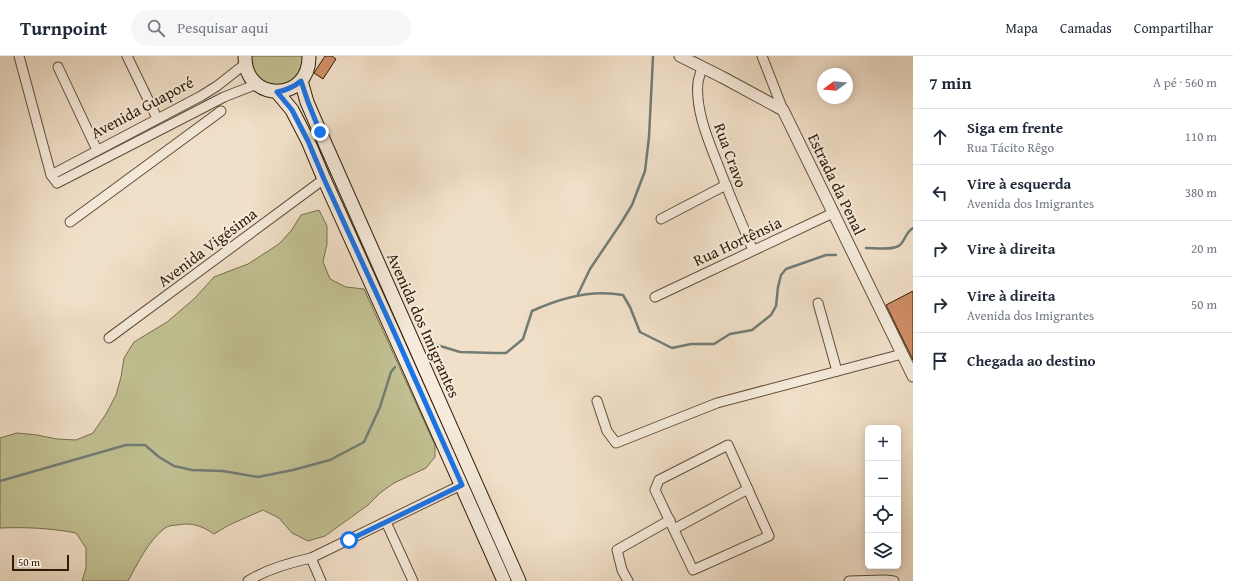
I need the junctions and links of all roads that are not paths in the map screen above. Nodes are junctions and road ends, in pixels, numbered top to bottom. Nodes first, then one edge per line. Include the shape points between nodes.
1 (19, 56) edge
2 (127, 56) edge
3 (680, 56) edge
4 (762, 56) edge
5 (311, 58) edge
6 (245, 60) edge
7 (58, 67) dead end
8 (702, 67) junction
9 (301, 81) junction
10 (257, 84) junction
11 (277, 92) junction
12 (783, 110) junction
13 (221, 111) dead end
14 (157, 118) junction
15 (176, 121) junction
16 (186, 137) junction
17 (108, 144) junction
18 (97, 150) junction
19 (114, 154) junction
20 (51, 175) junction
21 (324, 179) junction
22 (726, 185) junction
23 (833, 213) junction
24 (661, 219) dead end
25 (70, 222) dead end
26 (753, 250) junction
27 (655, 297) dead end
28 (818, 303) dead end
29 (109, 338) dead end
30 (902, 354) junction
31 (837, 371) junction
32 (913, 376) edge
33 (597, 401) dead end
34 (462, 485) junction
35 (748, 489) junction
36 (670, 520) junction
37 (386, 522) junction
38 (674, 529) junction
39 (311, 558) junction
40 (248, 581) edge
41 (321, 581) edge
42 (413, 581) edge
43 (504, 581) edge
44 (519, 581) edge
45 (628, 581) edge
46 (849, 581) edge
47 (894, 581) edge

1 - 20 street
2 - 14 street
3 - 8 street
4 - 12 street
5 - 9 main road
6 - 10 main road via 248,73
6 - 14 street, Avenida Guaporé via 217,86
7 - 18 street
8 - 12 street
8 - 22 street, Rua Cravo via 698,82 702,120
9 - 11 main road via 294,87
9 - 44 main road, Avenida dos Imigrantes via 320,132
10 - 11 main road
10 - 15 street, Avenida Guaporé
11 - 21 main road, Avenida dos Imigrantes via 292,110 302,128
12 - 23 street, Estrada da Penal
13 - 16 street
14 - 17 street, Avenida Guaporé
15 - 16 street
15 - 19 street, Avenida Guaporé
16 - 25 street
17 - 18 street, Avenida Guaporé
17 - 19 street
18 - 20 street, Avenida Guaporé
19 - 20 street, Avenida Guaporé via 60,182 55,182
21 - 29 street, Avenida Vigésima
21 - 34 main road, Avenida dos Imigrantes
22 - 24 street
22 - 26 street, Rua Cravo
23 - 26 street, Rua Hortênsia
23 - 30 street, Estrada da Penal
26 - 27 street, Rua Hortênsia
28 - 31 street
30 - 31 street
30 - 32 street, Estrada da Penal
31 - 33 street via 717,403 616,443 607,431
34 - 37 street
34 - 43 main road, Avenida dos Imigrantes
35 - 36 street via 728,445 659,480 655,490
35 - 38 street
35 - 38 street via 769,536 693,570
36 - 38 street
36 - 45 street via 617,550
37 - 39 street
37 - 42 street
39 - 40 street via 277,567
39 - 41 street
46 - 47 street

